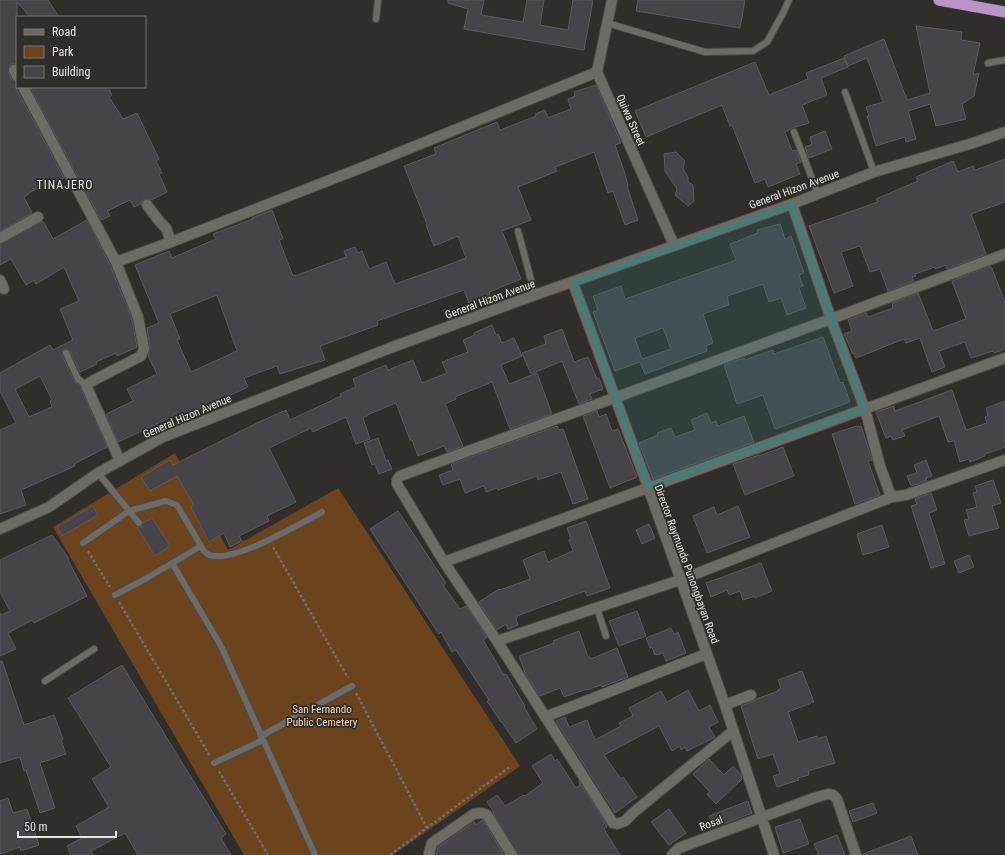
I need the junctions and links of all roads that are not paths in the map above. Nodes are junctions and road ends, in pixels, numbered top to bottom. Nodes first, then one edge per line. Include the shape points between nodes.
1 (378, 0) edge
2 (612, 0) edge
3 (789, 0) edge
4 (938, 0) edge
5 (964, 2) edge
6 (1005, 12) edge
7 (376, 19) dead end
8 (607, 23) junction
9 (1005, 60) edge
10 (988, 63) dead end
11 (597, 72) junction
12 (24, 88) edge
13 (845, 92) dead end
14 (794, 132) dead end
15 (1005, 132) edge
16 (874, 172) junction
17 (818, 194) junction
18 (792, 204) junction
19 (148, 205) dead end
20 (38, 217) dead end
21 (518, 231) dead end
22 (0, 238) edge
23 (171, 242) junction
24 (674, 245) junction
25 (1005, 254) edge
26 (116, 262) junction
27 (573, 282) junction
28 (535, 295) junction
29 (831, 319) junction
30 (66, 353) dead end
31 (1005, 358) edge
32 (86, 385) junction
33 (614, 397) junction
34 (865, 409) junction
35 (1005, 460) edge
36 (120, 461) junction
37 (98, 473) junction
38 (648, 488) junction
39 (892, 497) junction
40 (129, 511) junction
41 (322, 512) dead end
42 (139, 523) dead end
43 (0, 529) edge
44 (83, 543) road end
45 (201, 546) junction
46 (444, 562) junction
47 (172, 563) junction
48 (680, 580) junction
49 (115, 595) road end
50 (597, 608) junction
51 (606, 636) dead end
52 (497, 641) junction
53 (94, 649) dead end
54 (706, 654) junction
55 (45, 681) dead end
56 (352, 686) dead end
57 (751, 695) dead end
58 (725, 705) junction
59 (545, 717) junction
60 (733, 731) junction
61 (262, 738) junction
62 (214, 763) road end
63 (762, 817) junction
64 (315, 855) edge
65 (430, 855) edge
66 (512, 855) edge
67 (672, 855) edge
68 (774, 855) edge
69 (856, 855) edge

1 - 7 lane
2 - 8 street
3 - 8 lane via 767,42 752,51 705,52
4 - 5 highway
5 - 6 highway
8 - 11 street
9 - 10 lane
11 - 23 street
11 - 24 street, Quiwa Street
12 - 26 street
13 - 16 lane
14 - 17 lane
15 - 16 street, General Hizon Avenue
16 - 17 street, General Hizon Avenue
17 - 18 street, General Hizon Avenue
18 - 24 street, General Hizon Avenue
18 - 29 street
19 - 23 street via 166,228
20 - 22 street
21 - 28 lane
23 - 26 street
24 - 27 street, General Hizon Avenue
25 - 29 street
26 - 32 street via 138,318 144,349 137,359
27 - 28 street, General Hizon Avenue
27 - 33 street, Director Raymundo Punongbayan Road
28 - 36 street, General Hizon Avenue via 163,436
29 - 33 street
29 - 34 street
30 - 32 lane via 78,379
31 - 34 street
32 - 36 street
33 - 38 street, Director Raymundo Punongbayan Road
33 - 46 street via 400,476 397,484
34 - 38 street
34 - 39 street via 880,466
35 - 39 street via 906,495
36 - 37 street, General Hizon Avenue
37 - 40 lane
37 - 43 street, General Hizon Avenue via 49,507
38 - 46 street
38 - 48 street, Director Raymundo Punongbayan Road
39 - 48 street
40 - 42 lane
40 - 44 lane
40 - 45 lane via 166,501 172,502 177,505
41 - 45 lane via 232,555 211,556
45 - 47 lane
46 - 52 street
47 - 49 lane
47 - 61 lane via 221,646
48 - 50 street
48 - 54 street, Director Raymundo Punongbayan Road
50 - 51 lane
50 - 52 street
52 - 59 street
53 - 55 lane
54 - 58 street, Director Raymundo Punongbayan Road
54 - 59 street
56 - 61 lane
57 - 58 street
58 - 60 street, Director Raymundo Punongbayan Road
59 - 60 street via 611,819 617,824 625,821
60 - 63 street, Director Raymundo Punongbayan Road
61 - 62 lane
61 - 64 lane
63 - 67 street, Rosal via 679,848
63 - 68 street, Director Raymundo Punongbayan Road
63 - 69 street, Rosal via 821,795 833,795 840,805
65 - 66 street via 432,843 474,814 481,813 486,815

